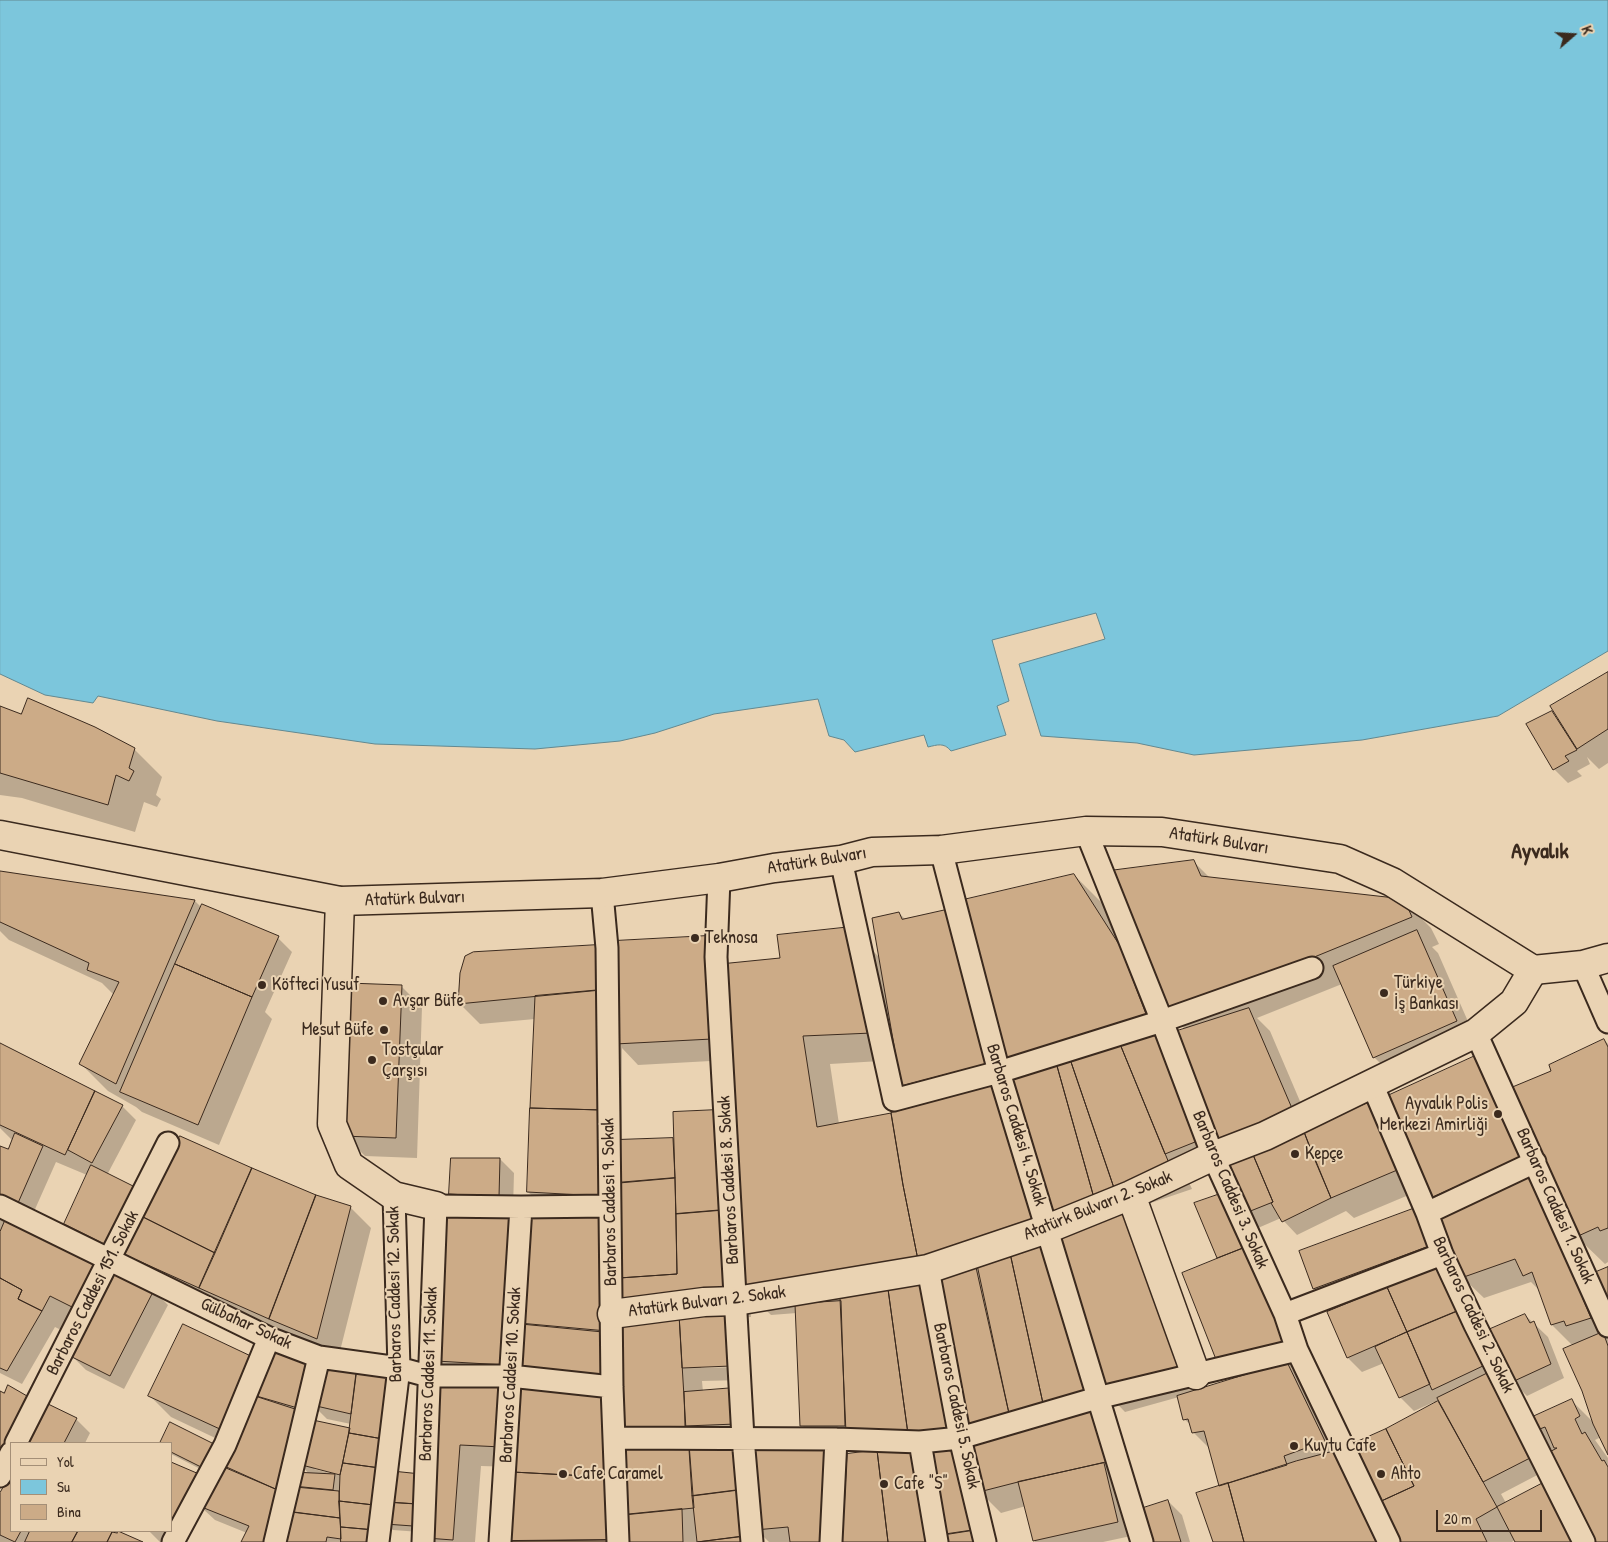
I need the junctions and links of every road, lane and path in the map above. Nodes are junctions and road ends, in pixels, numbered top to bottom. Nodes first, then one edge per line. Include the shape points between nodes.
1 (1086, 831) junction
2 (0, 835) edge
3 (941, 850) junction
4 (842, 860) junction
5 (719, 878) junction
6 (602, 893) junction
7 (340, 901) junction
8 (1595, 961) edge
9 (1312, 968) dead end
10 (1532, 970) junction
11 (1162, 1021) junction
12 (1608, 1022) edge
13 (1476, 1033) junction
14 (999, 1072) junction
15 (1372, 1084) junction
16 (168, 1143) dead end
17 (1213, 1156) junction
18 (1535, 1162) junction
19 (1131, 1195) junction
20 (394, 1196) junction
21 (0, 1206) edge
22 (436, 1206) junction
23 (609, 1206) junction
24 (521, 1208) junction
25 (1427, 1213) junction
26 (1048, 1229) junction
27 (1442, 1254) junction
28 (110, 1259) junction
29 (928, 1269) junction
30 (736, 1301) junction
31 (612, 1314) junction
32 (1285, 1314) junction
33 (1608, 1326) edge
34 (269, 1338) junction
35 (1297, 1350) junction
36 (318, 1357) junction
37 (399, 1368) junction
38 (1196, 1375) junction
39 (428, 1376) junction
40 (510, 1376) junction
41 (612, 1387) junction
42 (1097, 1398) junction
43 (614, 1438) junction
44 (743, 1438) junction
45 (960, 1438) junction
46 (836, 1439) junction
47 (17, 1442) edge
48 (920, 1442) junction
49 (10, 1456) edge
50 (0, 1476) edge
51 (172, 1542) edge
52 (275, 1542) edge
53 (378, 1542) edge
54 (423, 1542) edge
55 (500, 1542) edge
56 (618, 1542) edge
57 (752, 1542) edge
58 (831, 1542) edge
59 (937, 1542) edge
60 (985, 1542) edge
61 (1142, 1542) edge
62 (1389, 1542) edge
63 (1584, 1542) edge

1 - 3 main road, Atatürk Bulvarı
1 - 10 main road, Atatürk Bulvarı via 1162,832 1340,859 1392,882
1 - 11 lane, Barbaros Caddesi 3. Sokak
2 - 7 main road, Atatürk Bulvarı
3 - 4 main road, Atatürk Bulvarı via 872,852
3 - 14 lane, Barbaros Caddesi 4. Sokak
4 - 5 main road, Atatürk Bulvarı
4 - 14 lane via 894,1100
5 - 6 main road, Atatürk Bulvarı
5 - 30 lane, Barbaros Caddesi 8. Sokak via 716,957
6 - 7 main road, Atatürk Bulvarı
6 - 23 lane, Barbaros Caddesi 9. Sokak via 607,948
7 - 20 main road via 332,1124 350,1165
8 - 10 main road
8 - 12 lane
9 - 11 lane
10 - 13 main road, Atatürk Bulvarı 2. Sokak via 1514,1002
11 - 14 lane
11 - 17 lane, Barbaros Caddesi 3. Sokak
13 - 15 main road, Atatürk Bulvarı 2. Sokak
13 - 18 lane, Barbaros Caddesi 1. Sokak
14 - 26 lane, Barbaros Caddesi 4. Sokak
15 - 17 main road, Atatürk Bulvarı 2. Sokak via 1266,1136
15 - 25 lane, Barbaros Caddesi 2. Sokak
16 - 28 lane, Barbaros Caddesi 151. Sokak
17 - 19 main road, Atatürk Bulvarı 2. Sokak
17 - 32 lane, Barbaros Caddesi 3. Sokak
18 - 25 lane
18 - 33 lane, Barbaros Caddesi 1. Sokak
19 - 26 main road, Atatürk Bulvarı 2. Sokak
19 - 38 main road
20 - 22 main road
20 - 37 lane, Barbaros Caddesi 12. Sokak
21 - 28 lane, Gülbahar Sokak
22 - 24 lane
22 - 39 lane, Barbaros Caddesi 11. Sokak
23 - 24 lane
23 - 31 lane, Barbaros Caddesi 9. Sokak
24 - 40 lane, Barbaros Caddesi 10. Sokak
25 - 27 lane, Barbaros Caddesi 2. Sokak
26 - 29 main road, Atatürk Bulvarı 2. Sokak
26 - 42 lane, Barbaros Caddesi 4. Sokak
27 - 32 lane
27 - 63 lane, Barbaros Caddesi 2. Sokak
28 - 34 lane, Gülbahar Sokak
28 - 47 lane, Barbaros Caddesi 151. Sokak
29 - 30 main road, Atatürk Bulvarı 2. Sokak
29 - 45 lane, Barbaros Caddesi 5. Sokak
30 - 31 main road, Atatürk Bulvarı 2. Sokak
30 - 44 lane, Barbaros Caddesi 8. Sokak
31 - 41 lane, Barbaros Caddesi 9. Sokak
32 - 35 lane, Barbaros Caddesi 3. Sokak
34 - 36 lane, Gülbahar Sokak
34 - 51 lane via 225,1445
35 - 38 lane
35 - 62 lane, Barbaros Caddesi 3. Sokak
36 - 37 lane, Gülbahar Sokak
36 - 52 lane
37 - 39 lane, Gülbahar Sokak
37 - 53 lane, Barbaros Caddesi 12. Sokak
38 - 42 lane
39 - 40 lane, Gülbahar Sokak
39 - 54 lane, Barbaros Caddesi 11. Sokak
40 - 41 lane, Gülbahar Sokak
40 - 55 lane, Barbaros Caddesi 10. Sokak
41 - 43 lane, Barbaros Caddesi 9. Sokak
42 - 45 lane
42 - 61 lane, Barbaros Caddesi 4. Sokak
43 - 44 lane
43 - 56 lane, Barbaros Caddesi 9. Sokak
44 - 46 lane
44 - 57 lane, Barbaros Caddesi 8. Sokak
45 - 48 lane
45 - 60 lane, Barbaros Caddesi 5. Sokak
46 - 48 lane
46 - 58 lane
48 - 59 lane
49 - 50 lane

